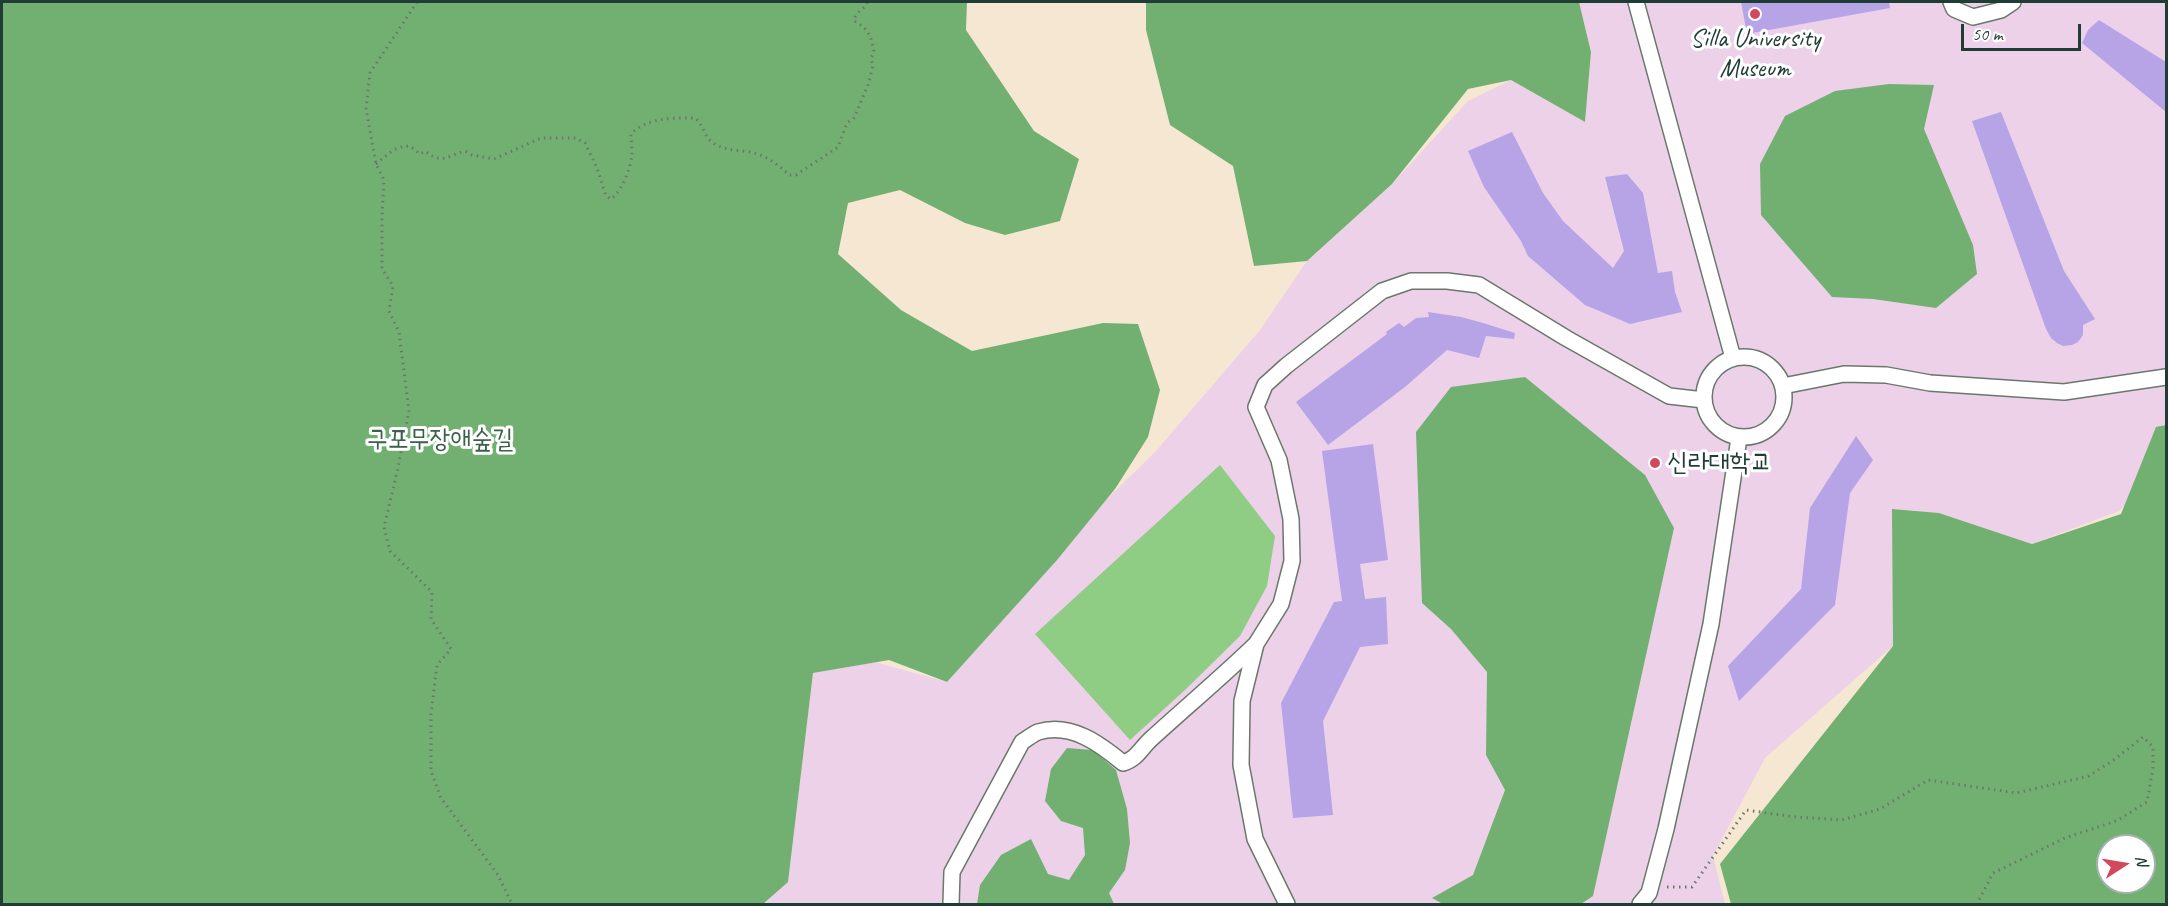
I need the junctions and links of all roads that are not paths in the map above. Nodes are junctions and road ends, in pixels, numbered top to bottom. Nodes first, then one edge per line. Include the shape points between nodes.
1 (1635, 2) edge
2 (1951, 2) edge
3 (2013, 2) edge
4 (1733, 358) junction
5 (2166, 377) edge
6 (1783, 386) junction
7 (1704, 400) junction
8 (1739, 438) junction
9 (1256, 644) junction
10 (951, 904) edge
11 (1287, 904) edge
12 (1640, 904) edge

1 - 4 street
2 - 3 street via 1954,9 1973,17 2001,10
4 - 6 street via 1749,357 1764,362 1776,372
4 - 7 street via 1708,377
5 - 6 street via 2064,392 1844,374
6 - 8 street via 1784,402 1769,429
7 - 8 street via 1712,422 1724,433
7 - 9 street via 1669,396 1479,285 1411,281 1382,291 1286,366 1265,386 1256,407 1279,460 1291,519 1292,561 1281,604
8 - 12 street via 1711,624 1666,829 1649,893
9 - 10 street via 1148,741 1133,760 1123,763 1089,737 1068,731 1038,732 1022,742 952,872
9 - 11 street via 1242,701 1240,765 1255,839

